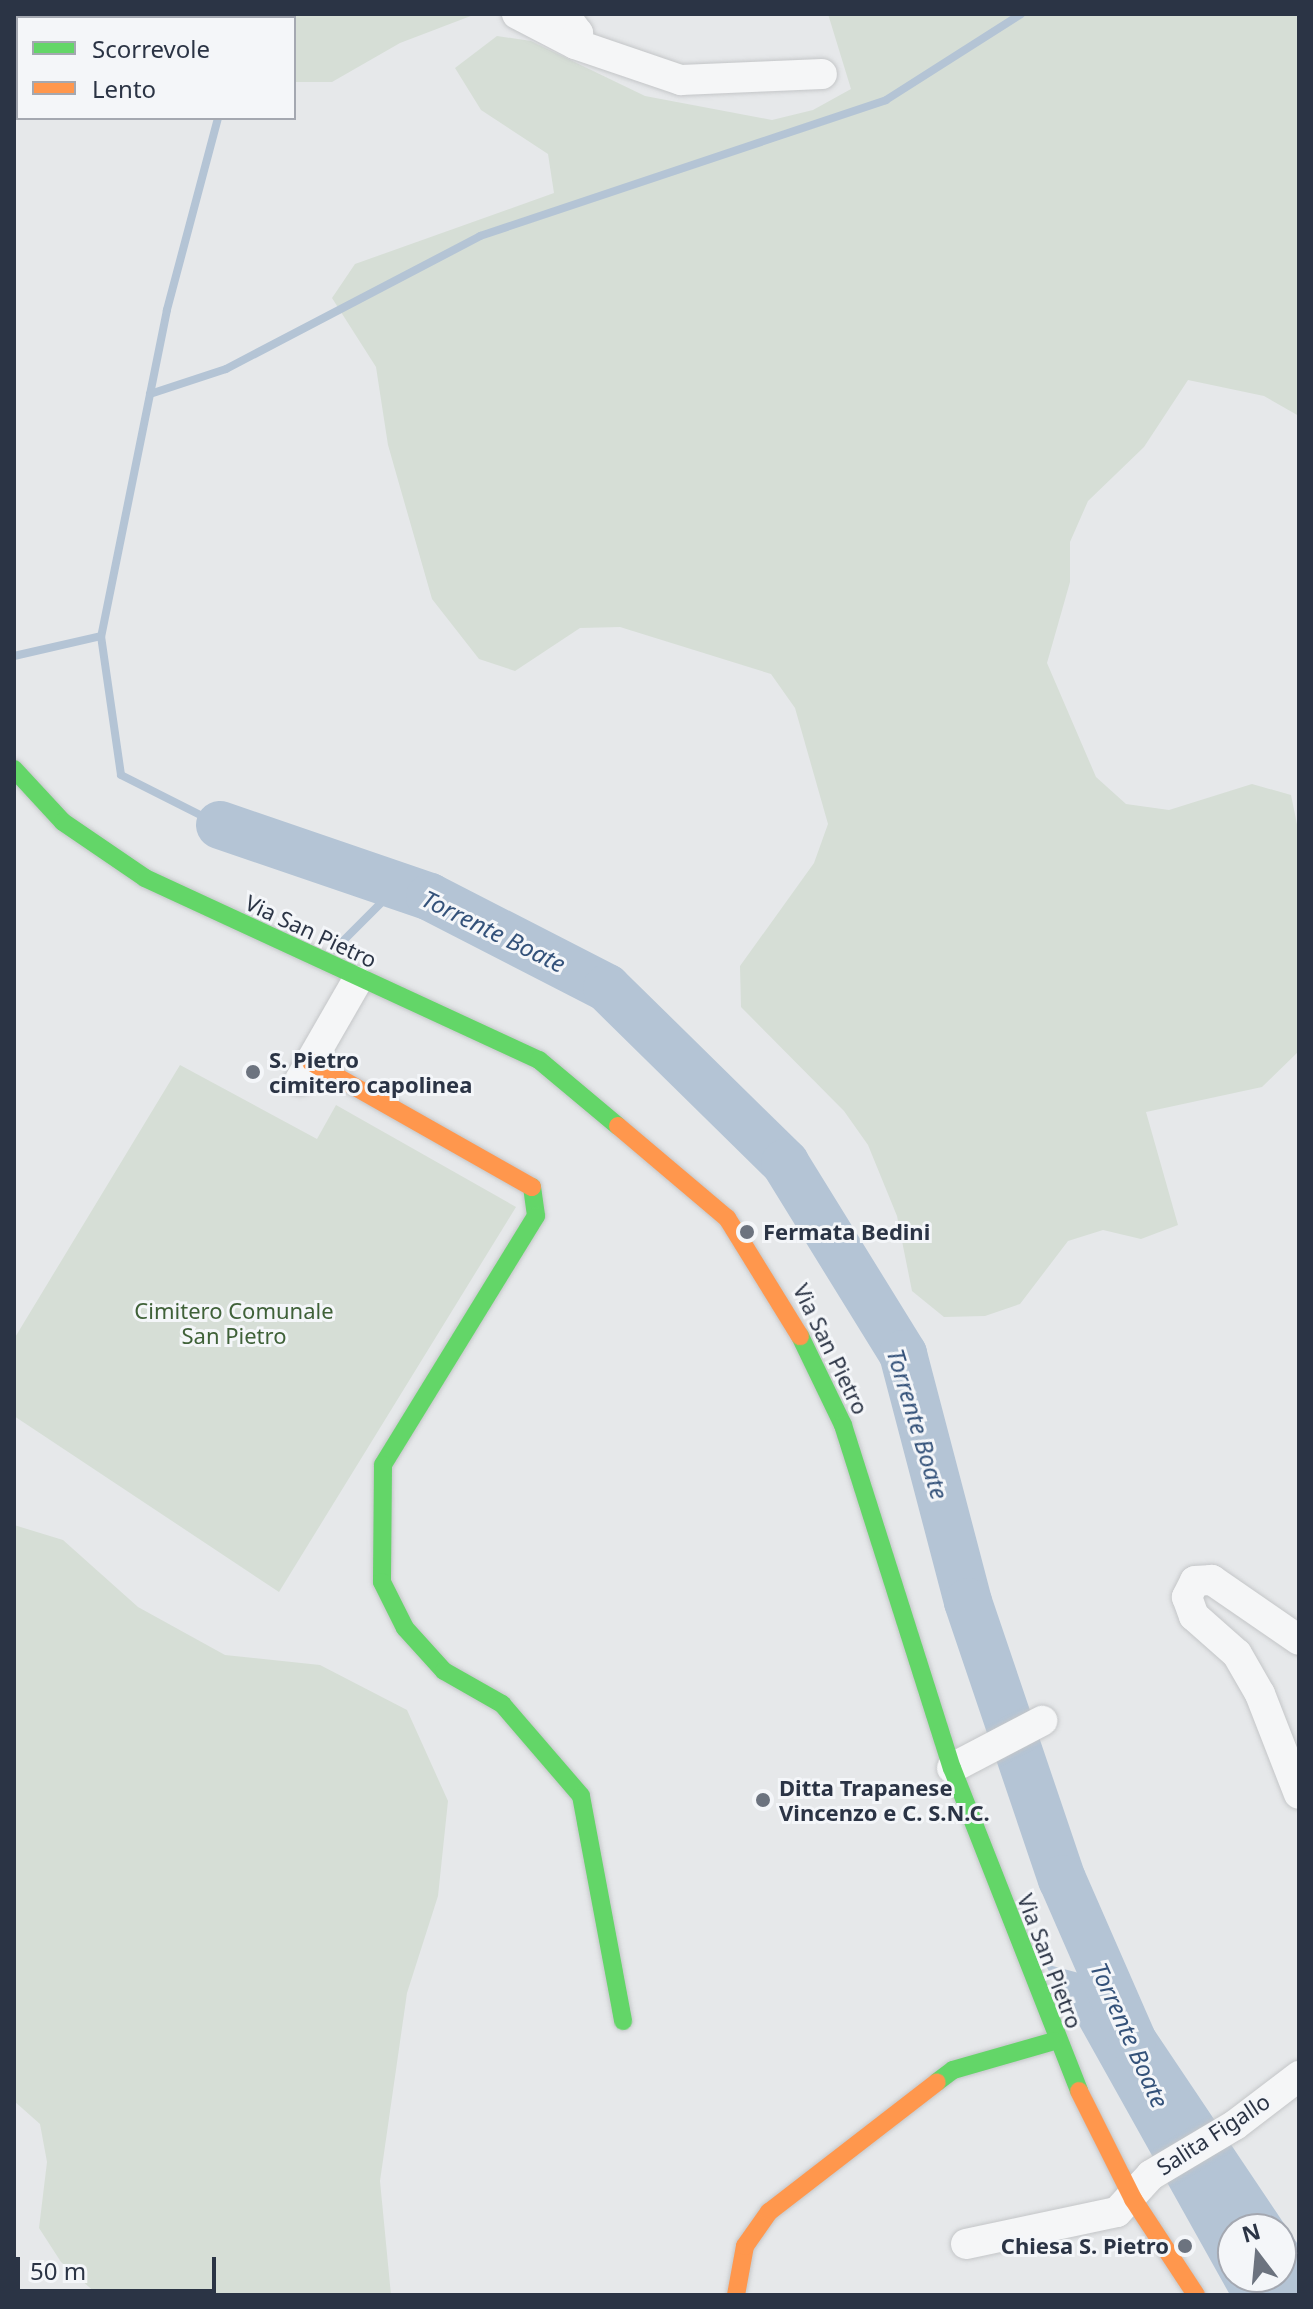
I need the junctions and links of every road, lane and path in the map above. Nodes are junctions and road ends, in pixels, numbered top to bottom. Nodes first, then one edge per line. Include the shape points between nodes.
1 (517, 14) edge
2 (564, 14) edge
3 (575, 44) junction
4 (822, 74) dead end
5 (14, 769) edge
6 (357, 981) junction
7 (306, 1071) joint
8 (1299, 1640) edge
9 (1034, 1727) dead end
10 (952, 1768) junction
11 (1299, 1794) edge
12 (623, 2021) dead end
13 (1054, 2041) junction
14 (1299, 2076) edge
15 (1142, 2187) junction
16 (966, 2244) dead end
17 (736, 2295) edge
18 (1196, 2295) edge

1 - 3 street
2 - 3 street via 578,33
3 - 4 street via 681,80
5 - 6 street, Via San Pietro via 63,822 145,878
6 - 7 street
6 - 10 street, Via San Pietro via 461,1019 539,1060 684,1177 752,1250 843,1425
7 - 12 street via 525,1177 535,1191 536,1216 383,1465 382,1582 405,1628 444,1671 502,1704 581,1796
8 - 11 street via 1212,1580 1195,1581 1187,1597 1194,1616 1237,1654 1260,1694
9 - 10 street
10 - 13 street, Via San Pietro
13 - 15 street, Via San Pietro
13 - 17 street via 953,2070 814,2176 769,2212 745,2246
14 - 15 street, Salita Figallo
15 - 16 street, Salita Figallo via 1117,2212
15 - 18 street, Via San Pietro

